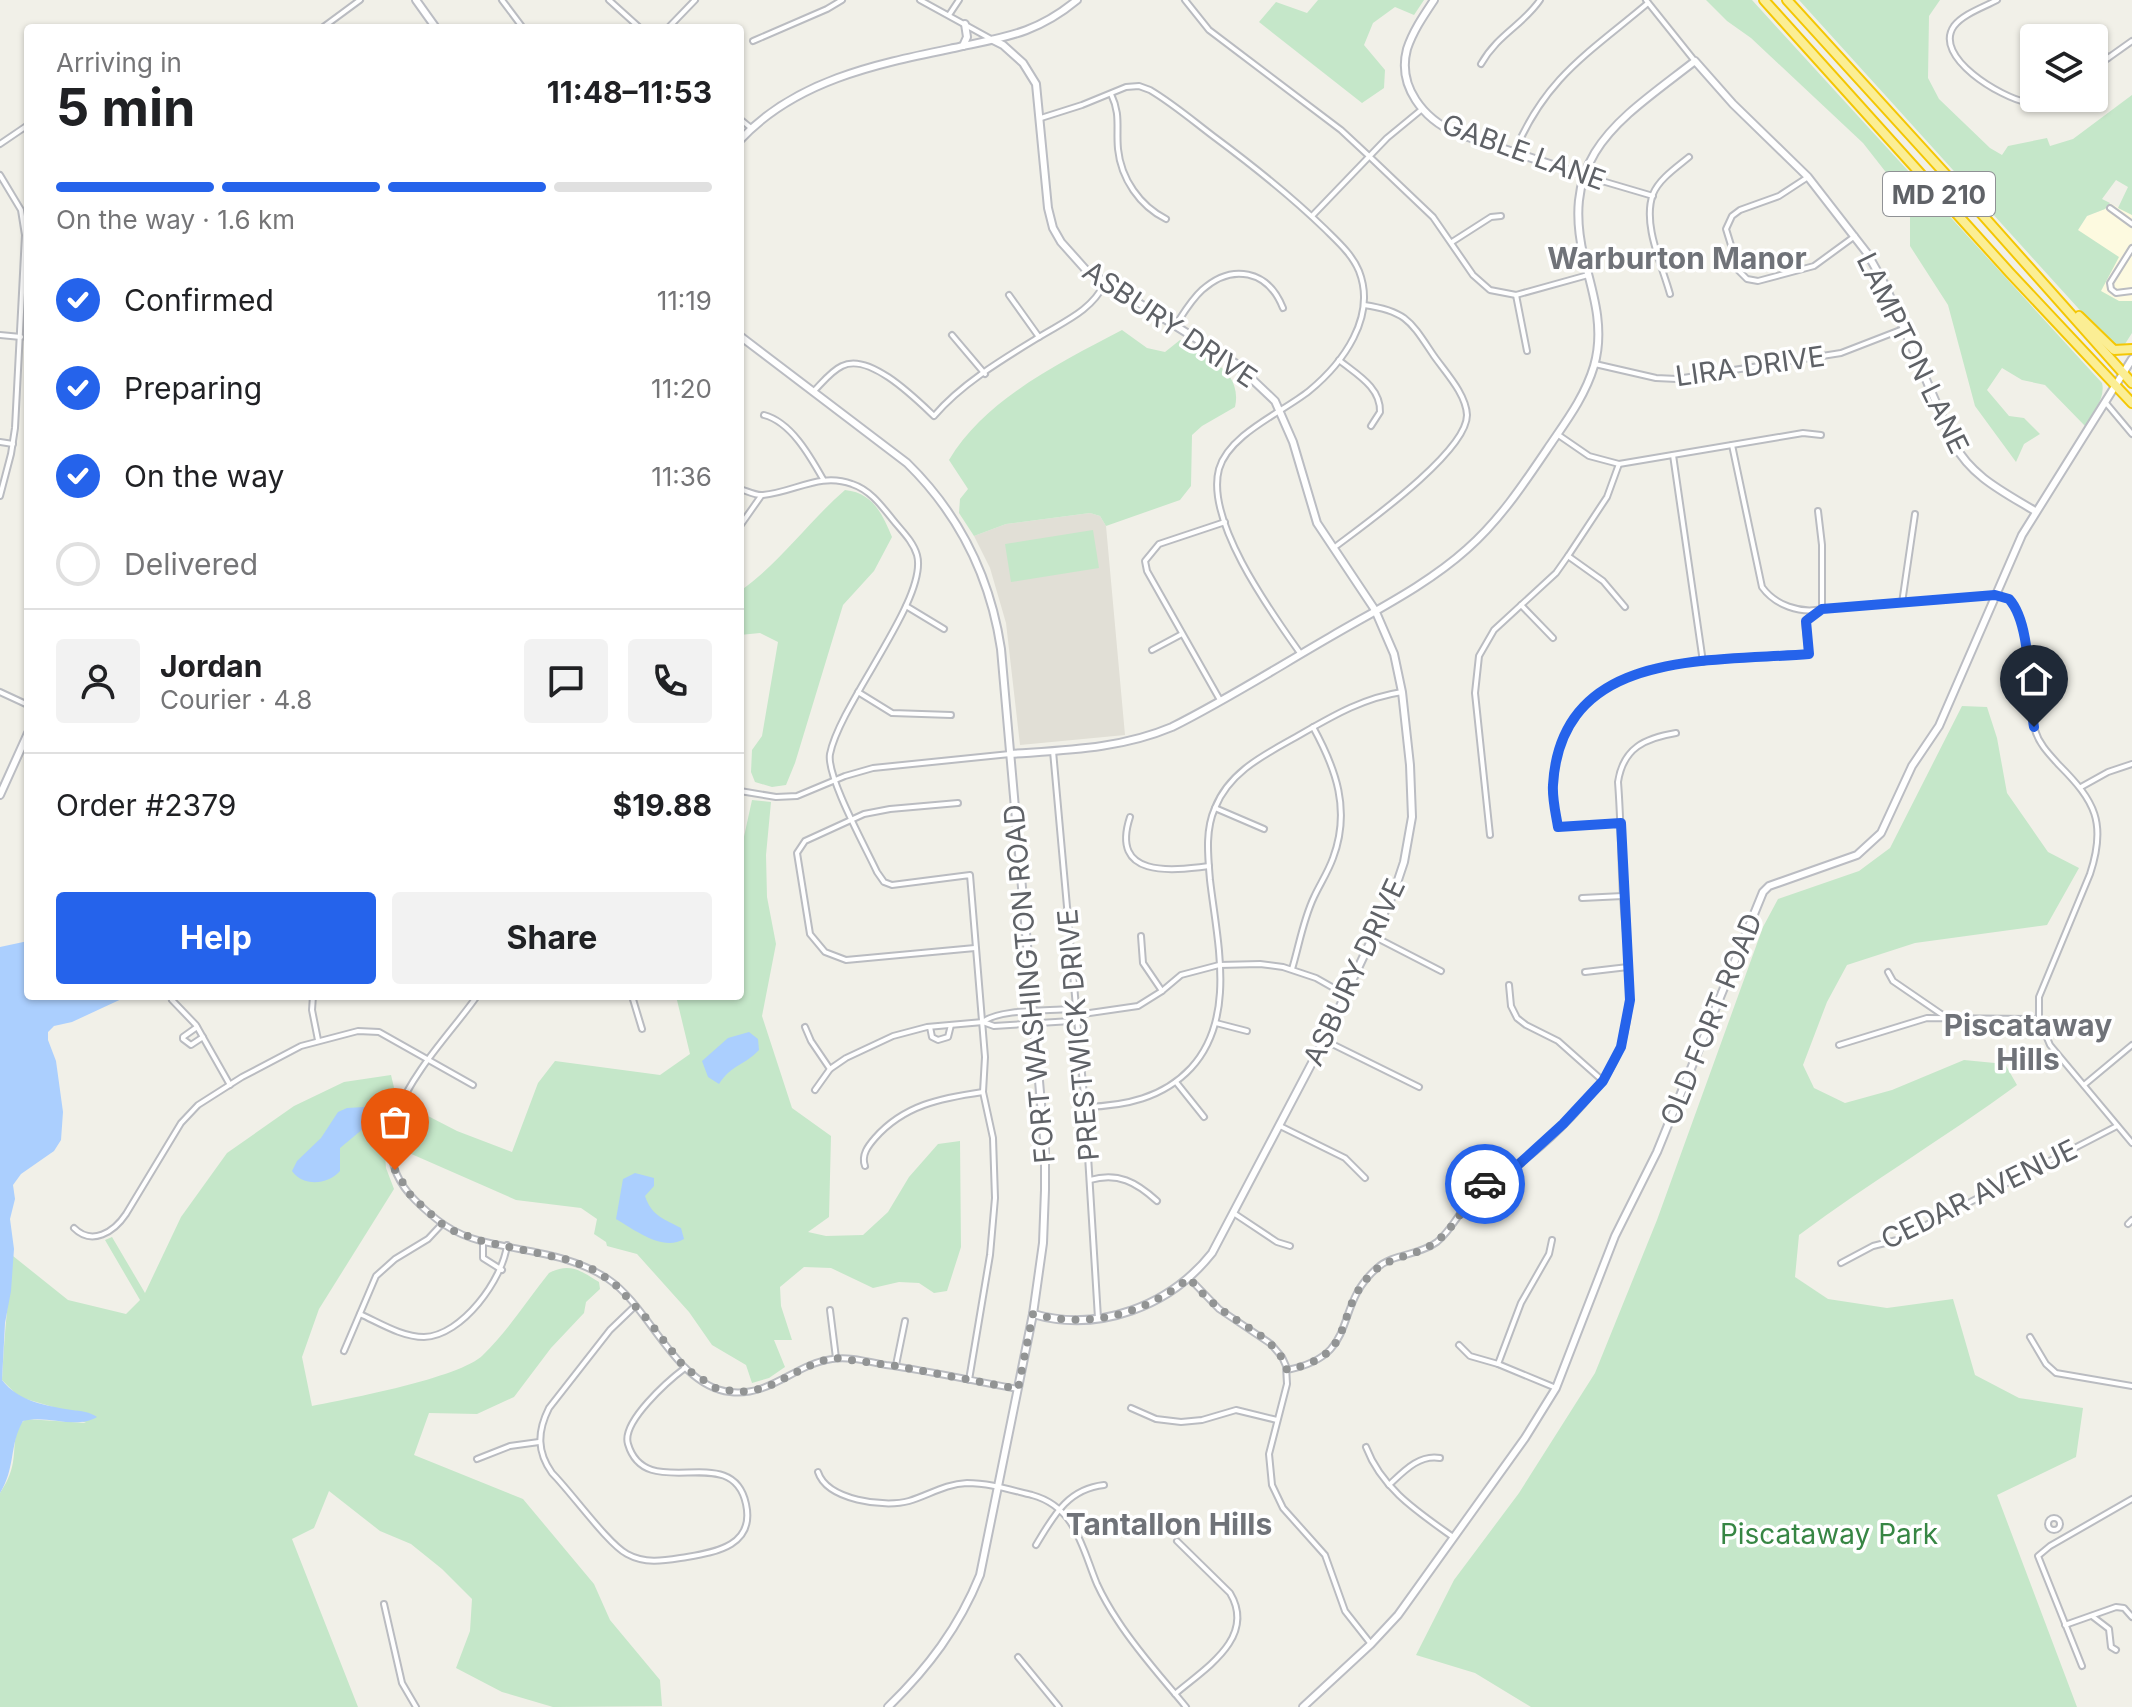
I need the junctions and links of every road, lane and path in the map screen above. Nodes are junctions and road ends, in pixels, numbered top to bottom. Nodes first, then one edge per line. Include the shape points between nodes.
1 (360, 0) edge
2 (416, 0) edge
3 (502, 0) edge
4 (609, 0) edge
5 (695, 0) edge
6 (842, 0) edge
7 (920, 0) edge
8 (959, 0) edge
9 (1077, 0) edge
10 (1185, 0) edge
11 (1434, 0) edge
12 (1540, 0) edge
13 (1764, 0) edge
14 (1787, 0) edge
15 (1997, 0) edge
16 (1647, 2) edge
17 (949, 15) junction
18 (327, 24) edge
19 (433, 24) edge
20 (520, 24) edge
21 (636, 24) edge
22 (672, 24) edge
23 (965, 24) junction
24 (993, 40) junction
25 (753, 41) dead end
26 (2132, 41) edge
27 (963, 46) junction
28 (2108, 58) edge
29 (1695, 61) junction
30 (1481, 64) dead end
31 (1111, 94) junction
32 (2020, 99) edge
33 (1421, 110) junction
34 (1038, 118) junction
35 (744, 122) edge
36 (24, 128) edge
37 (751, 128) junction
38 (744, 136) edge
39 (0, 144) edge
40 (1515, 151) junction
41 (1370, 157) junction
42 (1689, 157) dead end
43 (0, 175) edge
44 (1583, 175) junction
45 (1808, 177) junction
46 (1653, 196) junction
47 (2110, 208) dead end
48 (1312, 216) junction
49 (1501, 216) dead end
50 (1166, 219) dead end
51 (24, 222) edge
52 (2132, 224) edge
53 (1855, 236) junction
54 (1452, 242) junction
55 (2132, 248) edge
56 (24, 253) edge
57 (1588, 275) junction
58 (2039, 278) junction
59 (1105, 283) junction
60 (2132, 291) edge
61 (1670, 294) dead end
62 (1009, 295) dead end
63 (1516, 295) junction
64 (1364, 305) junction
65 (1283, 308) dead end
66 (1175, 326) junction
67 (1903, 329) junction
68 (0, 335) edge
69 (952, 335) dead end
70 (21, 337) junction
71 (1039, 337) junction
72 (744, 339) edge
73 (2132, 349) edge
74 (1527, 351) dead end
75 (2132, 359) edge
76 (1339, 360) junction
77 (1595, 364) junction
78 (2123, 373) junction
79 (985, 374) junction
80 (2132, 383) edge
81 (2116, 385) junction
82 (813, 392) junction
83 (2106, 403) junction
84 (2132, 403) edge
85 (1280, 411) junction
86 (764, 415) dead end
87 (1371, 426) dead end
88 (1557, 434) junction
89 (2132, 434) edge
90 (1821, 435) dead end
91 (0, 442) edge
92 (13, 444) junction
93 (1732, 445) junction
94 (1673, 455) junction
95 (1619, 464) junction
96 (823, 479) junction
97 (744, 490) edge
98 (0, 496) edge
99 (761, 496) junction
100 (1818, 511) dead end
101 (2035, 511) junction
102 (1915, 514) dead end
103 (744, 520) edge
104 (1225, 522) junction
105 (1333, 549) junction
106 (1568, 556) junction
107 (1995, 595) junction
108 (1902, 604) junction
109 (1521, 605) junction
110 (906, 606) junction
111 (1625, 607) dead end
112 (1822, 609) junction
113 (1375, 610) junction
114 (944, 629) dead end
115 (1183, 633) junction
116 (1553, 638) dead end
117 (1152, 650) dead end
118 (1300, 654) junction
119 (1703, 662) junction
120 (0, 692) edge
121 (858, 692) junction
122 (1402, 692) junction
123 (1220, 700) junction
124 (24, 703) edge
125 (951, 715) dead end
126 (1313, 727) junction
127 (1676, 733) dead end
128 (24, 742) edge
129 (1053, 751) junction
130 (1010, 754) junction
131 (2132, 764) edge
132 (834, 780) junction
133 (2081, 787) junction
134 (744, 792) edge
135 (0, 795) edge
136 (958, 803) dead end
137 (1215, 808) junction
138 (1130, 817) dead end
139 (853, 819) junction
140 (1621, 823) junction
141 (1264, 829) dead end
142 (1490, 835) dead end
143 (1209, 866) junction
144 (1623, 896) junction
145 (1582, 898) dead end
146 (1141, 936) dead end
147 (1375, 937) junction
148 (975, 948) junction
149 (1219, 965) junction
150 (1628, 967) junction
151 (1292, 969) junction
152 (1441, 971) dead end
153 (1585, 972) dead end
154 (1888, 972) dead end
155 (1509, 985) dead end
156 (1162, 991) junction
157 (1346, 995) junction
158 (172, 1000) dead end
159 (313, 1000) edge
160 (474, 1000) edge
161 (633, 1000) edge
162 (1033, 1012) junction
163 (1076, 1015) junction
164 (1947, 1018) junction
165 (2039, 1019) junction
166 (983, 1022) junction
167 (1034, 1023) junction
168 (1216, 1023) junction
169 (951, 1025) junction
170 (197, 1027) junction
171 (805, 1027) dead end
172 (930, 1027) junction
173 (642, 1029) dead end
174 (1247, 1031) dead end
175 (203, 1037) junction
176 (318, 1040) junction
177 (1324, 1040) junction
178 (1839, 1045) dead end
179 (2132, 1045) edge
180 (428, 1059) junction
181 (830, 1069) junction
182 (1603, 1081) junction
183 (1176, 1082) junction
184 (230, 1085) junction
185 (473, 1085) dead end
186 (2084, 1085) junction
187 (1419, 1087) dead end
188 (815, 1090) dead end
189 (983, 1092) junction
190 (1085, 1107) junction
191 (1204, 1117) dead end
192 (1280, 1126) junction
193 (2117, 1126) junction
194 (2132, 1143) edge
195 (865, 1166) dead end
196 (1365, 1178) dead end
197 (1090, 1180) junction
198 (1157, 1201) dead end
199 (1235, 1214) junction
200 (442, 1224) junction
201 (74, 1228) dead end
202 (1552, 1240) dead end
203 (483, 1242) junction
204 (507, 1245) junction
205 (1290, 1246) dead end
206 (1841, 1263) dead end
207 (502, 1270) junction
208 (1189, 1278) junction
209 (635, 1306) junction
210 (830, 1310) dead end
211 (360, 1314) junction
212 (1033, 1314) junction
213 (1098, 1318) junction
214 (905, 1321) dead end
215 (2030, 1337) dead end
216 (1459, 1345) dead end
217 (344, 1351) dead end
218 (836, 1358) junction
219 (1498, 1364) junction
220 (896, 1366) junction
221 (685, 1368) junction
222 (1287, 1370) junction
223 (969, 1380) junction
224 (2132, 1386) edge
225 (1556, 1388) junction
226 (1018, 1389) junction
227 (1131, 1408) dead end
228 (1277, 1420) junction
229 (539, 1442) junction
230 (1366, 1447) dead end
231 (1440, 1458) dead end
232 (477, 1459) dead end
233 (818, 1472) dead end
234 (1104, 1485) dead end
235 (1389, 1485) junction
236 (1000, 1486) junction
237 (2132, 1499) edge
238 (1059, 1508) junction
239 (2058, 1530) dead end
240 (1453, 1537) junction
241 (2063, 1539) junction
242 (1177, 1541) dead end
243 (1036, 1545) dead end
244 (384, 1604) dead end
245 (2092, 1615) junction
246 (2132, 1617) edge
247 (2065, 1625) junction
248 (1371, 1644) junction
249 (2116, 1650) dead end
250 (1018, 1657) dead end
251 (2082, 1666) dead end
252 (1175, 1694) junction
253 (416, 1707) edge
254 (888, 1707) edge
255 (1059, 1707) edge
256 (1186, 1707) edge
257 (1303, 1707) edge

1 - 18 street
2 - 19 street
3 - 20 street
4 - 21 street
5 - 22 street
6 - 25 street
7 - 17 street, ASBURY DRIVE
8 - 17 street
9 - 24 street via 1041,26
10 - 41 street via 1209,30
11 - 33 street, GABLE LANE via 1406,55 1408,82
12 - 30 street via 1499,37
13 - 81 highway, MD 210
14 - 58 highway, MD 210
15 - 32 street via 1956,24 1950,43 1960,64
16 - 29 street, LAMPTON LANE
16 - 40 street via 1559,79 1532,115
17 - 23 street, ASBURY DRIVE
23 - 24 street, ASBURY DRIVE
23 - 27 street
24 - 27 street
24 - 34 street, ASBURY DRIVE via 1036,84
26 - 28 street
27 - 37 street via 818,85 777,106
29 - 44 street via 1610,129
29 - 45 street, LAMPTON LANE
31 - 34 street
31 - 48 street via 1139,86 1159,95
31 - 50 street via 1119,116 1124,174 1143,202
33 - 40 street, GABLE LANE via 1443,127
33 - 41 street
34 - 59 street, ASBURY DRIVE via 1053,228 1075,260
35 - 37 street
36 - 39 street
37 - 38 street
40 - 44 street, GABLE LANE
41 - 48 street
41 - 54 street
42 - 46 street
43 - 51 street
44 - 46 street, GABLE LANE
44 - 57 street via 1577,216
45 - 53 street, LAMPTON LANE
45 - 53 street via 1779,196 1734,214 1726,229 1739,271 1758,281 1814,266
46 - 61 street via 1652,231
47 - 52 street
48 - 64 street via 1355,263
49 - 54 street
53 - 67 street, LAMPTON LANE
54 - 63 street via 1483,285
55 - 60 street via 2110,283 2116,293
56 - 70 street
57 - 63 street
57 - 77 street via 1599,321
58 - 73 highway via 2114,350
58 - 78 highway, MD 210
59 - 66 street, ASBURY DRIVE
59 - 71 street via 1081,313
62 - 71 street
63 - 74 street
64 - 76 street via 1357,331
64 - 105 street via 1396,311 1411,323 1461,396 1466,420 1459,435 1409,490
65 - 66 street via 1261,278 1232,276 1204,288
66 - 85 street, ASBURY DRIVE via 1244,371
67 - 77 street, LIRA DRIVE via 1841,353 1677,379
67 - 101 street, LAMPTON LANE via 1965,463
68 - 70 street
69 - 79 street
70 - 92 street
71 - 79 street
72 - 82 street, FORT WASHINGTON ROAD
75 - 78 street, OLD FORT ROAD
76 - 85 street
76 - 87 street via 1376,394 1380,412
77 - 88 street
78 - 80 highway, MD 210
78 - 81 street, OLD FORT ROAD
79 - 82 street via 934,416 860,363 839,367
81 - 83 street, OLD FORT ROAD
81 - 84 highway, MD 210
82 - 130 street, FORT WASHINGTON ROAD via 907,463 934,492 970,547 997,621
83 - 89 street
83 - 101 street, OLD FORT ROAD
85 - 104 street via 1234,445 1223,461 1218,484
85 - 105 street, ASBURY DRIVE via 1317,523
86 - 96 street via 791,432
88 - 95 street via 1589,456
88 - 113 street via 1516,494 1470,547
90 - 93 street
91 - 92 street
92 - 98 street
93 - 94 street
93 - 112 street via 1762,587 1770,597 1804,612
94 - 95 street
94 - 119 street
95 - 106 street via 1607,497
96 - 99 street
96 - 110 street via 867,491 907,536 918,559
97 - 99 street
99 - 103 street
100 - 112 street
101 - 107 street, OLD FORT ROAD
102 - 108 street
104 - 115 street via 1159,544 1145,561
104 - 118 street via 1261,597
105 - 113 street, ASBURY DRIVE
106 - 109 street
106 - 111 street via 1603,581
107 - 108 street
107 - 133 street via 2009,599 2018,615 2038,738
107 - 225 street, OLD FORT ROAD via 1939,726 1881,833 1857,855 1763,892 1657,1152 1615,1236
108 - 112 street
109 - 116 street
109 - 142 street via 1488,638 1476,667
110 - 114 street
110 - 121 street
112 - 119 street via 1806,621 1809,654
113 - 118 street
113 - 122 street, ASBURY DRIVE via 1394,654
115 - 117 street
115 - 123 street
118 - 123 street
119 - 140 street via 1651,668 1611,684 1579,710 1561,744 1553,786 1558,827
120 - 124 street
121 - 125 street via 892,713
121 - 132 street via 831,752
122 - 126 street via 1365,700
122 - 147 street, ASBURY DRIVE via 1411,827 1394,892
123 - 129 street via 1140,739
126 - 137 street via 1246,767
126 - 151 street via 1334,768 1342,815 1333,858 1309,910
127 - 140 street via 1646,739 1626,757 1618,782
128 - 135 street
129 - 130 street
129 - 163 street, PRESTWICK DRIVE
130 - 132 street via 873,768
130 - 162 street, FORT WASHINGTON ROAD
131 - 133 street
132 - 134 street via 797,796
132 - 139 street
133 - 165 street via 2098,821 2098,845 2039,997
136 - 139 street via 874,811
137 - 141 street
137 - 143 street
138 - 143 street via 1127,845 1143,865 1166,870
139 - 148 street via 886,883 970,875
139 - 148 street via 797,850 809,928 818,945 846,960
140 - 144 street
143 - 149 street
144 - 145 street
144 - 150 street
146 - 156 street via 1143,963
147 - 152 street
147 - 157 street, ASBURY DRIVE
148 - 166 street
149 - 151 street
149 - 156 street via 1185,973
149 - 168 street
150 - 153 street
150 - 182 street via 1625,1037
151 - 157 street
154 - 164 street via 1893,981
155 - 182 street via 1511,1006 1521,1022 1558,1041
156 - 163 street via 1138,1006
157 - 177 street, ASBURY DRIVE
158 - 170 street
159 - 176 street
160 - 180 street
161 - 173 street
162 - 163 street via 1069,1009
162 - 166 street
162 - 167 street, FORT WASHINGTON ROAD
163 - 167 street via 1071,1021
163 - 190 street, PRESTWICK DRIVE
164 - 165 street
164 - 178 street via 1916,1020
165 - 186 street via 2050,1045
166 - 167 street
166 - 169 street
166 - 189 street
167 - 212 street, FORT WASHINGTON ROAD via 1045,1190
168 - 174 street
168 - 183 street via 1202,1056
169 - 172 street
169 - 172 street via 948,1037 938,1040
170 - 175 street
170 - 175 street via 183,1039 191,1045
171 - 181 street
172 - 181 street via 902,1032
175 - 184 street
176 - 180 street via 379,1032
176 - 184 street
177 - 187 street
177 - 192 street, ASBURY DRIVE
179 - 186 street
180 - 185 street
180 - 200 street via 395,1118 390,1153 405,1189
181 - 188 street
182 - 222 street via 1535,1151 1477,1192 1436,1242 1373,1271 1360,1287 1331,1351 1317,1362
183 - 190 street via 1134,1101
183 - 191 street
184 - 201 street via 184,1119 117,1226 91,1237
186 - 193 street
189 - 195 street via 938,1099 905,1112 874,1140 864,1156
189 - 223 street via 993,1138 994,1213
190 - 197 street, PRESTWICK DRIVE
192 - 196 street via 1345,1158
192 - 199 street, ASBURY DRIVE
193 - 194 street
193 - 206 street, CEDAR AVENUE via 1897,1240
197 - 198 street via 1123,1178
197 - 213 street, PRESTWICK DRIVE
199 - 205 street
199 - 208 street, ASBURY DRIVE via 1212,1253
200 - 203 street
200 - 211 street via 378,1274
202 - 219 street
203 - 204 street
203 - 207 street via 483,1258
204 - 207 street
204 - 209 street via 582,1264 613,1282
207 - 211 street via 466,1316 435,1335 402,1333
208 - 213 street, ASBURY DRIVE via 1152,1303
208 - 222 street via 1219,1309 1271,1344
209 - 221 street
209 - 229 street via 549,1408
210 - 218 street
211 - 217 street
212 - 213 street, ASBURY DRIVE via 1064,1320
212 - 226 street, FORT WASHINGTON ROAD
214 - 220 street
215 - 224 street via 2056,1373
216 - 219 street via 1470,1356
218 - 220 street
218 - 221 street via 765,1388 741,1392 717,1389
219 - 225 street
220 - 223 street
221 - 229 street via 647,1403 628,1431 628,1444 651,1471 718,1473 739,1487 747,1522 738,1539 725,1548 664,1561 626,1554 552,1473
222 - 228 street
223 - 226 street
225 - 240 street, OLD FORT ROAD
226 - 236 street, FORT WASHINGTON ROAD
227 - 228 street via 1181,1422 1236,1410
228 - 248 street via 1269,1459 1275,1492 1325,1555 1345,1611
229 - 232 street
230 - 235 street
231 - 235 street via 1418,1461
233 - 236 street via 824,1485 837,1493 887,1503 957,1484
234 - 238 street via 1079,1492
235 - 240 street
236 - 238 street
236 - 254 street, FORT WASHINGTON ROAD via 984,1561 968,1604 929,1664
237 - 241 street
238 - 243 street
238 - 252 street via 1079,1534 1116,1618
239 - 241 street
240 - 248 street, OLD FORT ROAD
241 - 247 street via 2038,1559
242 - 252 street via 1230,1593 1237,1621 1229,1647
244 - 253 street via 402,1683
245 - 246 street via 2119,1607
245 - 247 street
245 - 249 street via 2109,1629
247 - 251 street
248 - 257 street, OLD FORT ROAD
250 - 255 street
252 - 256 street

